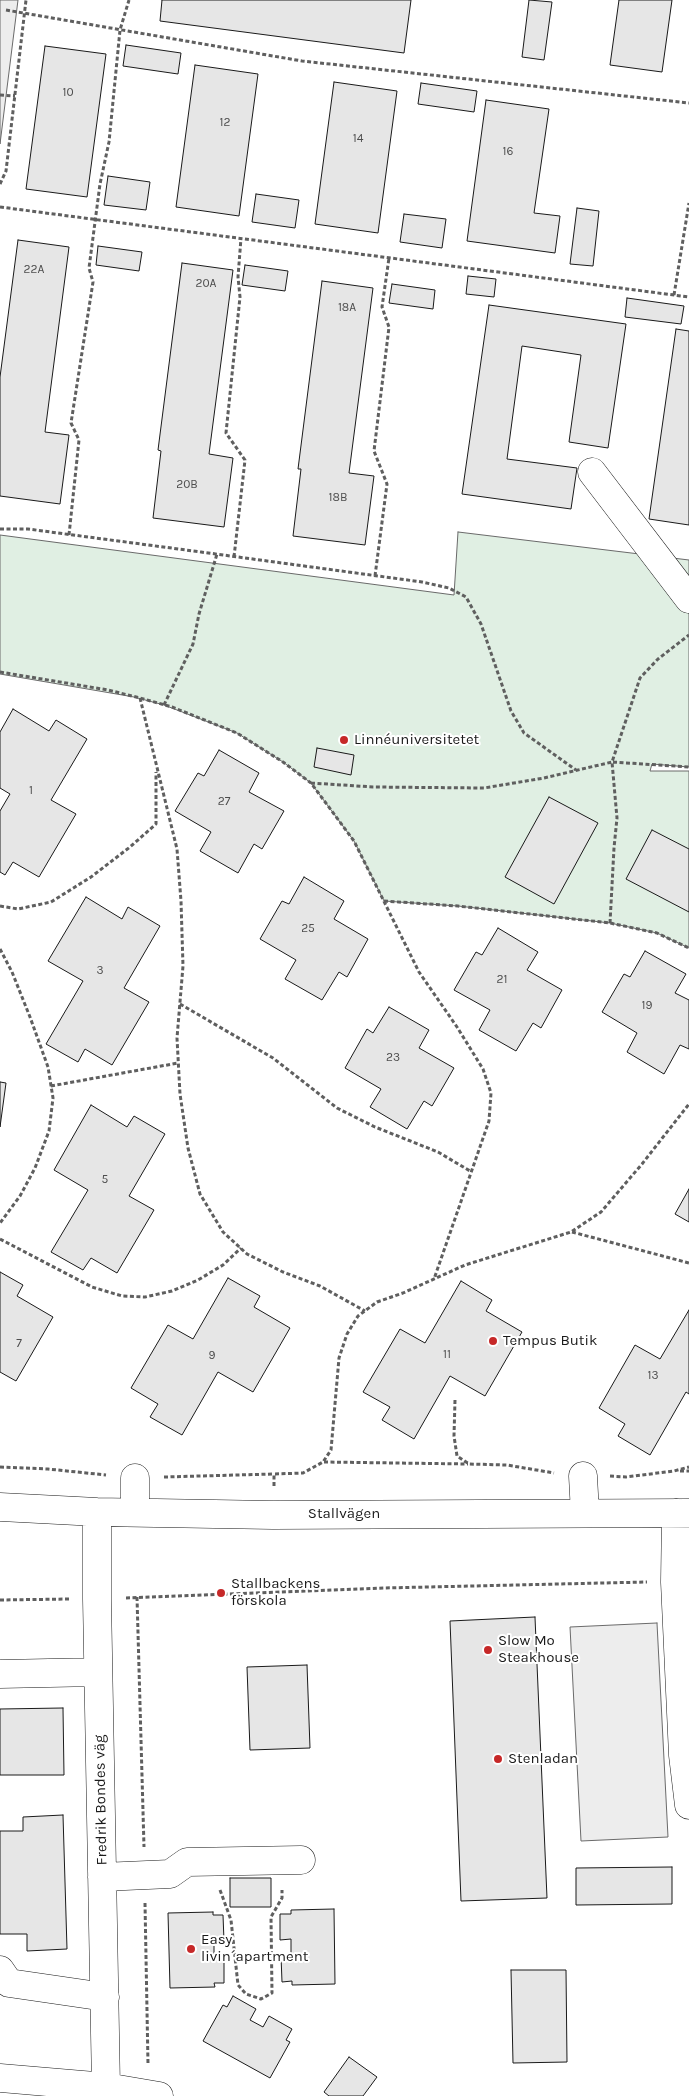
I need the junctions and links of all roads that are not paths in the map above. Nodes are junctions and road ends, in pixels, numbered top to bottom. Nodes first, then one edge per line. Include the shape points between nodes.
1 (592, 472) dead end
2 (689, 599) edge
3 (584, 1476) road end
4 (135, 1478) dead end
5 (0, 1507) edge
6 (97, 1512) junction
7 (136, 1512) junction
8 (683, 1513) edge
9 (585, 1514) junction
10 (98, 1672) junction
11 (0, 1674) edge
12 (689, 1804) edge
13 (293, 1861) road end
14 (102, 1877) junction
15 (0, 1970) edge
16 (104, 1997) junction
17 (0, 2078) edge
18 (106, 2087) junction
19 (159, 2096) edge

1 - 2 street
3 - 9 street
4 - 7 street
5 - 6 street, Stallvägen
6 - 7 street, Stallvägen
6 - 10 street, Fredrik Bondes väg
7 - 9 street, Stallvägen
8 - 9 street, Stallvägen
8 - 12 street via 676,1582 683,1755
10 - 11 street
10 - 14 street, Fredrik Bondes väg
13 - 14 street via 187,1862 170,1874
14 - 16 street, Fredrik Bondes väg
15 - 16 street via 9,1983
16 - 18 street, Fredrik Bondes väg
17 - 18 street
18 - 19 street

